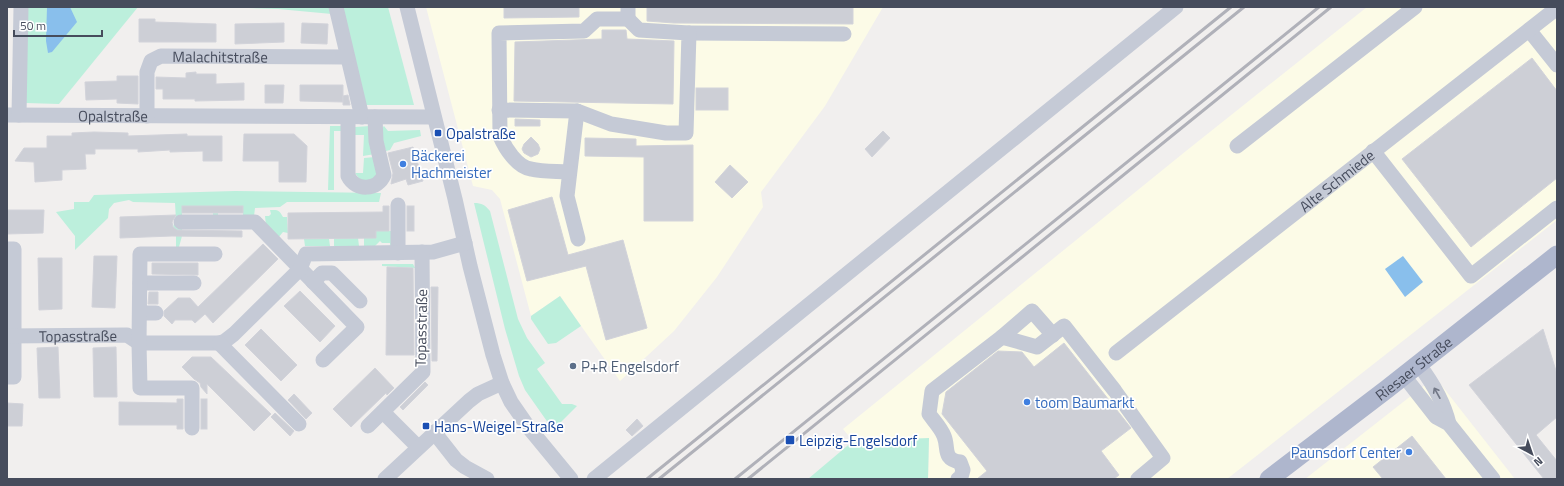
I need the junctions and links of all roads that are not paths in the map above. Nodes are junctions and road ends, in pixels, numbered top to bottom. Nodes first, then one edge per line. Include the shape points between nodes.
1 (21, 7) edge
2 (336, 7) edge
3 (407, 7) edge
4 (1176, 7) edge
5 (1415, 7) edge
6 (1557, 8) edge
7 (628, 13) edge
8 (1529, 30) junction
9 (689, 32) junction
10 (844, 34) dead end
11 (14, 51) edge
12 (347, 57) junction
13 (1557, 66) edge
14 (499, 110) junction
15 (577, 111) junction
16 (13, 115) edge
17 (147, 116) junction
18 (362, 117) junction
19 (434, 117) junction
20 (1237, 146) dead end
21 (1373, 152) junction
22 (569, 172) junction
23 (398, 205) dead end
24 (1557, 208) edge
25 (181, 222) dead end
26 (578, 239) dead end
27 (465, 243) junction
28 (11, 249) edge
29 (422, 252) junction
30 (398, 253) junction
31 (215, 254) dead end
32 (1557, 255) edge
33 (300, 269) junction
34 (11, 279) edge
35 (313, 282) junction
36 (140, 283) junction
37 (194, 283) dead end
38 (360, 301) dead end
39 (140, 313) junction
40 (156, 313) dead end
41 (10, 335) edge
42 (1053, 335) junction
43 (1002, 337) junction
44 (139, 343) junction
45 (219, 343) junction
46 (1116, 353) dead end
47 (323, 360) dead end
48 (1419, 365) junction
49 (1404, 376) junction
50 (11, 377) edge
51 (502, 383) junction
52 (383, 412) junction
53 (299, 424) dead end
54 (1449, 424) junction
55 (368, 426) dead end
56 (192, 428) dead end
57 (434, 432) junction
58 (418, 447) junction
59 (385, 479) edge
60 (487, 479) edge
61 (571, 479) edge
62 (594, 479) edge
63 (958, 479) edge
64 (1138, 479) edge
65 (1269, 479) edge
66 (1493, 479) edge

1 - 11 street
2 - 12 street
3 - 19 street
4 - 62 street
5 - 20 street
6 - 8 street, Alte Schmiede
7 - 9 street via 639,30
7 - 14 street via 597,19 584,31 499,33
8 - 13 street
8 - 21 street, Alte Schmiede
9 - 10 street
9 - 15 street via 686,133 666,133 611,124
11 - 16 street
12 - 17 street, Malachitstraße via 161,56 151,61 147,72
12 - 18 street
14 - 15 street
14 - 22 street via 500,136 505,149 516,160 529,169
15 - 22 street
16 - 17 street, Opalstraße
17 - 18 street, Opalstraße
18 - 19 street, Opalstraße
19 - 27 street
21 - 24 street via 1471,276
21 - 46 street, Alte Schmiede
22 - 26 street via 567,196
23 - 30 street
25 - 33 street via 255,222
27 - 29 street via 433,252
27 - 51 street
28 - 34 street
29 - 30 street
29 - 52 street, Topasstraße via 423,372
30 - 33 street via 306,254
31 - 36 street, Topasstraße via 140,254
32 - 48 main road, Riesaer Straße
33 - 35 street
33 - 45 street via 234,334
34 - 41 street
35 - 38 street via 322,273 332,273
35 - 47 street via 357,327
36 - 37 street
36 - 39 street, Topasstraße
39 - 40 street
39 - 44 street, Topasstraße
41 - 44 street, Topasstraße via 127,335
41 - 50 street
42 - 43 street via 1036,347
42 - 43 street via 1032,311
42 - 64 street via 1064,326 1115,391 1162,458
43 - 63 street via 932,391 929,414 944,437 945,451 949,457 960,462 963,470
44 - 45 street, Topasstraße
44 - 56 street, Topasstraße via 140,388 192,388
45 - 53 street
48 - 49 main road, Riesaer Straße
54 -> 48 street via 1446,409
49 - 54 street via 1436,418
49 - 65 main road, Riesaer Straße
51 - 57 street via 478,394
51 - 61 street via 518,413
52 - 55 street, Topasstraße
52 - 58 street
54 - 66 street
57 - 58 street
57 - 60 street via 456,460
58 - 59 street

